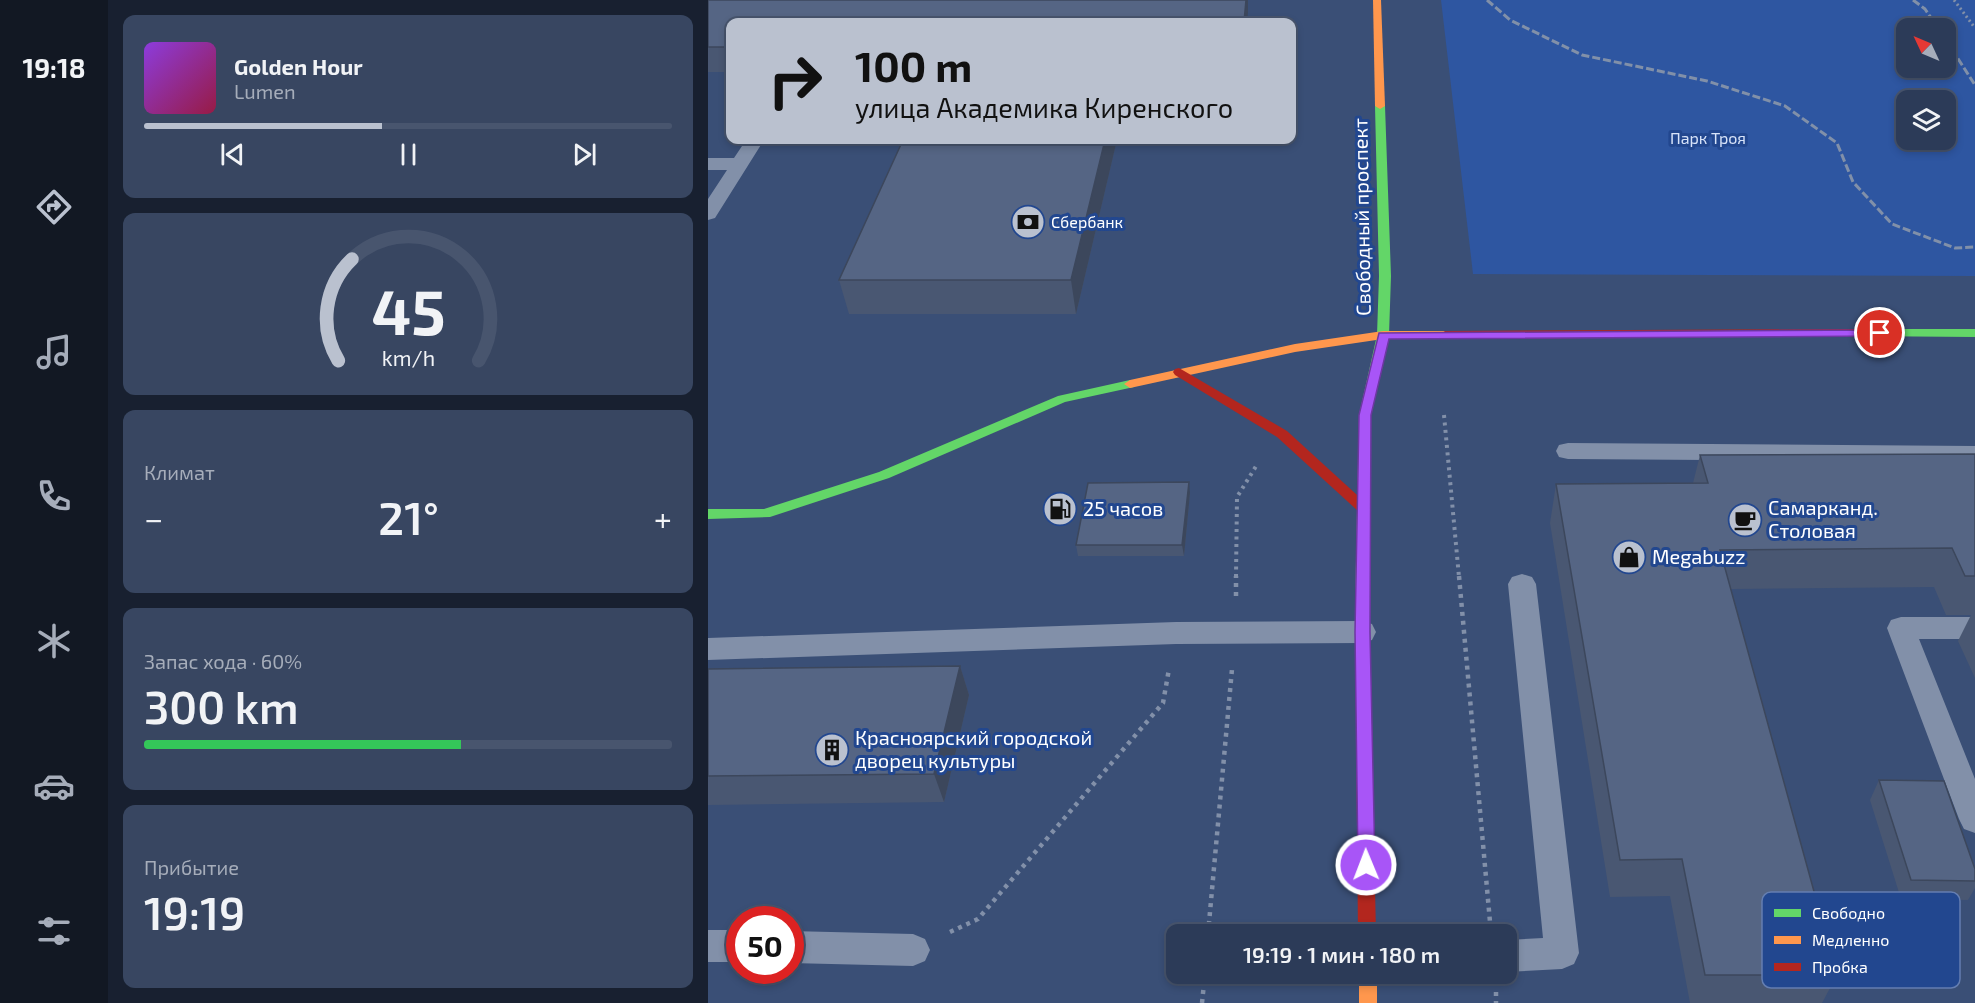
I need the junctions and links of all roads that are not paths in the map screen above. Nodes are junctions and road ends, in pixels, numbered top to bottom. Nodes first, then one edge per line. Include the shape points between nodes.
1 (1377, 0) edge
2 (752, 144) edge
3 (708, 164) edge
4 (740, 164) junction
5 (708, 214) edge
6 (1975, 333) edge
7 (1383, 335) junction
8 (1179, 372) junction
9 (1568, 451) dead end
10 (1975, 454) edge
11 (1364, 508) junction
12 (708, 514) edge
13 (1522, 585) dead end
14 (1975, 628) edge
15 (1362, 632) junction
16 (708, 649) edge
17 (1975, 819) edge
18 (1368, 924) edge
19 (708, 946) edge
20 (726, 946) edge
21 (804, 947) edge
22 (913, 950) road end
23 (1517, 955) edge
24 (1368, 984) edge
25 (1368, 1003) edge

1 - 7 main road, Свободный проспект via 1385,276
2 - 4 lane
3 - 4 lane
4 - 5 lane
6 - 7 main road
7 - 8 main road
7 - 11 main road, Свободный проспект via 1365,415
8 - 11 main road via 1282,434
8 - 12 main road via 1062,399 884,475 765,514
9 - 10 lane
11 - 15 main road, Свободный проспект
13 - 23 lane via 1562,952
14 - 17 lane via 1901,628
15 - 16 lane via 1176,633
15 - 18 main road, Свободный проспект
19 - 20 lane
21 - 22 lane
24 - 25 main road

